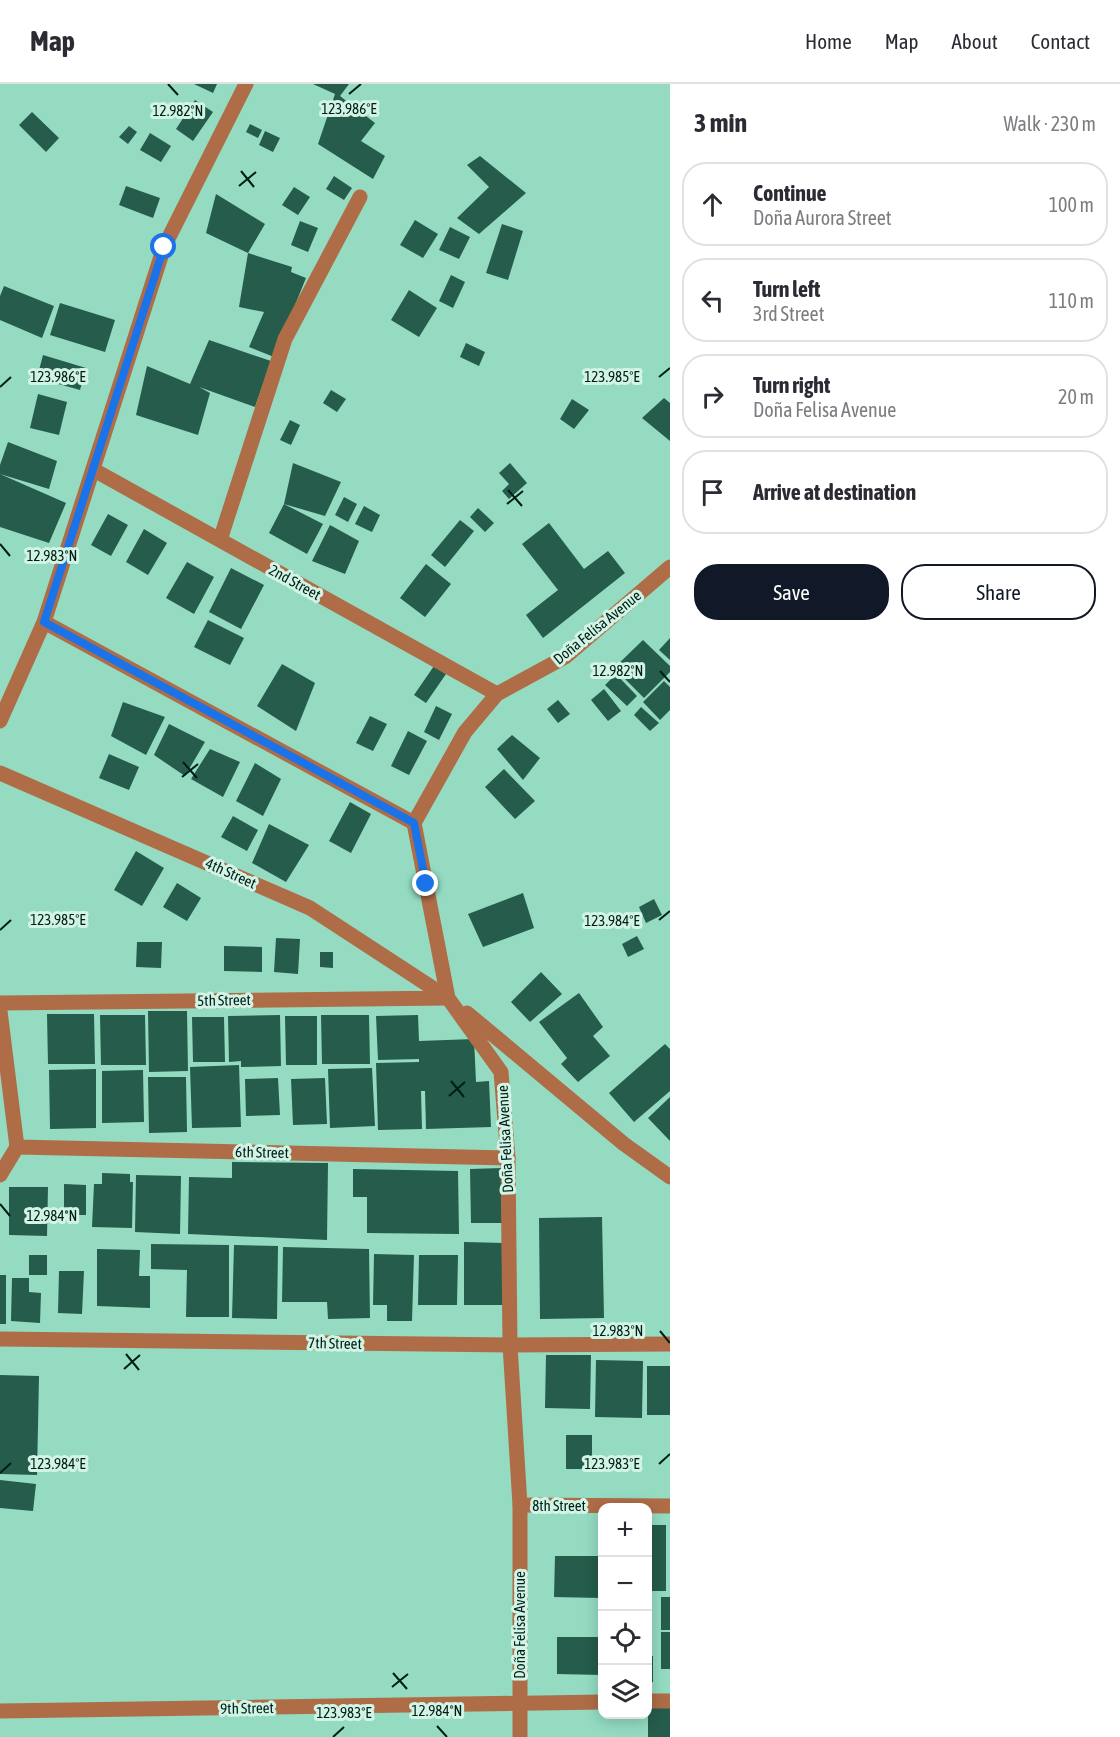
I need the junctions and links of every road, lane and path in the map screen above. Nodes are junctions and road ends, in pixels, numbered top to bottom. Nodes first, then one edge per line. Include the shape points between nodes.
1 (246, 84) edge
2 (360, 197) dead end
3 (94, 470) junction
4 (220, 540) junction
5 (670, 567) edge
6 (44, 622) junction
7 (497, 693) junction
8 (0, 721) edge
9 (0, 772) edge
10 (414, 823) junction
11 (448, 998) junction
12 (0, 1003) edge
13 (0, 1011) edge
14 (17, 1147) junction
15 (508, 1158) junction
16 (0, 1176) edge
17 (670, 1177) edge
18 (0, 1339) edge
19 (670, 1344) edge
20 (510, 1345) junction
21 (520, 1505) junction
22 (670, 1506) edge
23 (652, 1701) edge
24 (670, 1701) edge
25 (598, 1702) edge
26 (519, 1703) junction
27 (0, 1711) edge
28 (520, 1737) edge

1 - 3 street via 164,247
2 - 4 street via 285,339
3 - 4 street, 2nd Street
3 - 6 street
4 - 7 street, 2nd Street
5 - 7 street, Doña Felisa Avenue via 565,657
6 - 8 street
6 - 10 street
7 - 10 street, Doña Felisa Avenue via 465,732
9 - 11 street, 4th Street via 310,908
10 - 11 street, Doña Felisa Avenue
11 - 12 street, 5th Street
11 - 15 street, Doña Felisa Avenue via 501,1072
11 - 17 street
13 - 14 street
14 - 15 street, 6th Street
14 - 16 street
15 - 20 street, Doña Felisa Avenue
18 - 20 street, 7th Street
19 - 20 street, 7th Street
20 - 21 street, Doña Felisa Avenue
21 - 22 street, 8th Street
21 - 26 street, Doña Felisa Avenue
23 - 24 street
25 - 26 street, 9th Street
26 - 27 street, 9th Street
26 - 28 street, Doña Felisa Avenue

